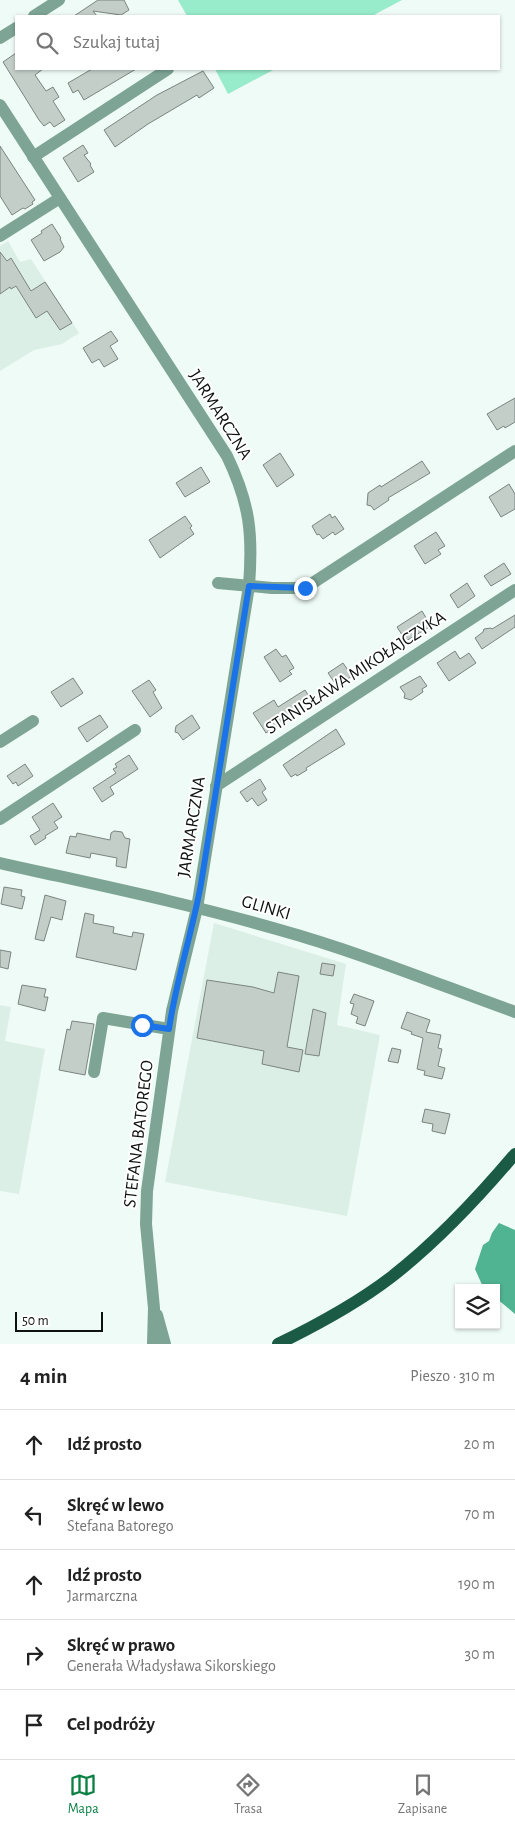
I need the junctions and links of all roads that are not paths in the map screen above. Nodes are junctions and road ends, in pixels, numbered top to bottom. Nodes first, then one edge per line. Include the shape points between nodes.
1 (59, 0) edge
2 (36, 15) edge
3 (15, 29) edge
4 (0, 38) edge
5 (166, 70) edge
6 (0, 106) edge
7 (33, 157) junction
8 (60, 198) junction
9 (0, 236) edge
10 (515, 451) edge
11 (218, 583) dead end
12 (249, 586) junction
13 (515, 590) edge
14 (33, 721) dead end
15 (135, 730) dead end
16 (0, 742) edge
17 (216, 786) junction
18 (0, 819) edge
19 (0, 863) edge
20 (197, 908) junction
21 (515, 1012) edge
22 (169, 1029) junction
23 (94, 1072) dead end
24 (515, 1154) edge
25 (154, 1308) junction
26 (153, 1344) edge
27 (165, 1344) edge
28 (278, 1344) edge

1 - 2 street
3 - 4 street
5 - 7 street
6 - 7 street, JARMARCZNA
7 - 8 street, JARMARCZNA
8 - 9 street
8 - 12 street, JARMARCZNA via 227,456 248,509 252,553
10 - 12 street via 305,588
11 - 12 street
12 - 17 street, JARMARCZNA
13 - 17 street, STANISŁAWA MIKOŁAJCZYKA
14 - 16 street
15 - 18 street
17 - 20 street, JARMARCZNA
19 - 20 street, GLINKI
20 - 21 street, GLINKI via 333,946
20 - 22 street, STEFANA BATOREGO
22 - 23 street via 103,1018
22 - 25 street, STEFANA BATOREGO via 147,1191 146,1224
24 - 28 main road via 468,1208 401,1269 337,1313
25 - 26 street, STEFANA BATOREGO
25 - 27 street, STEFANA BATOREGO

